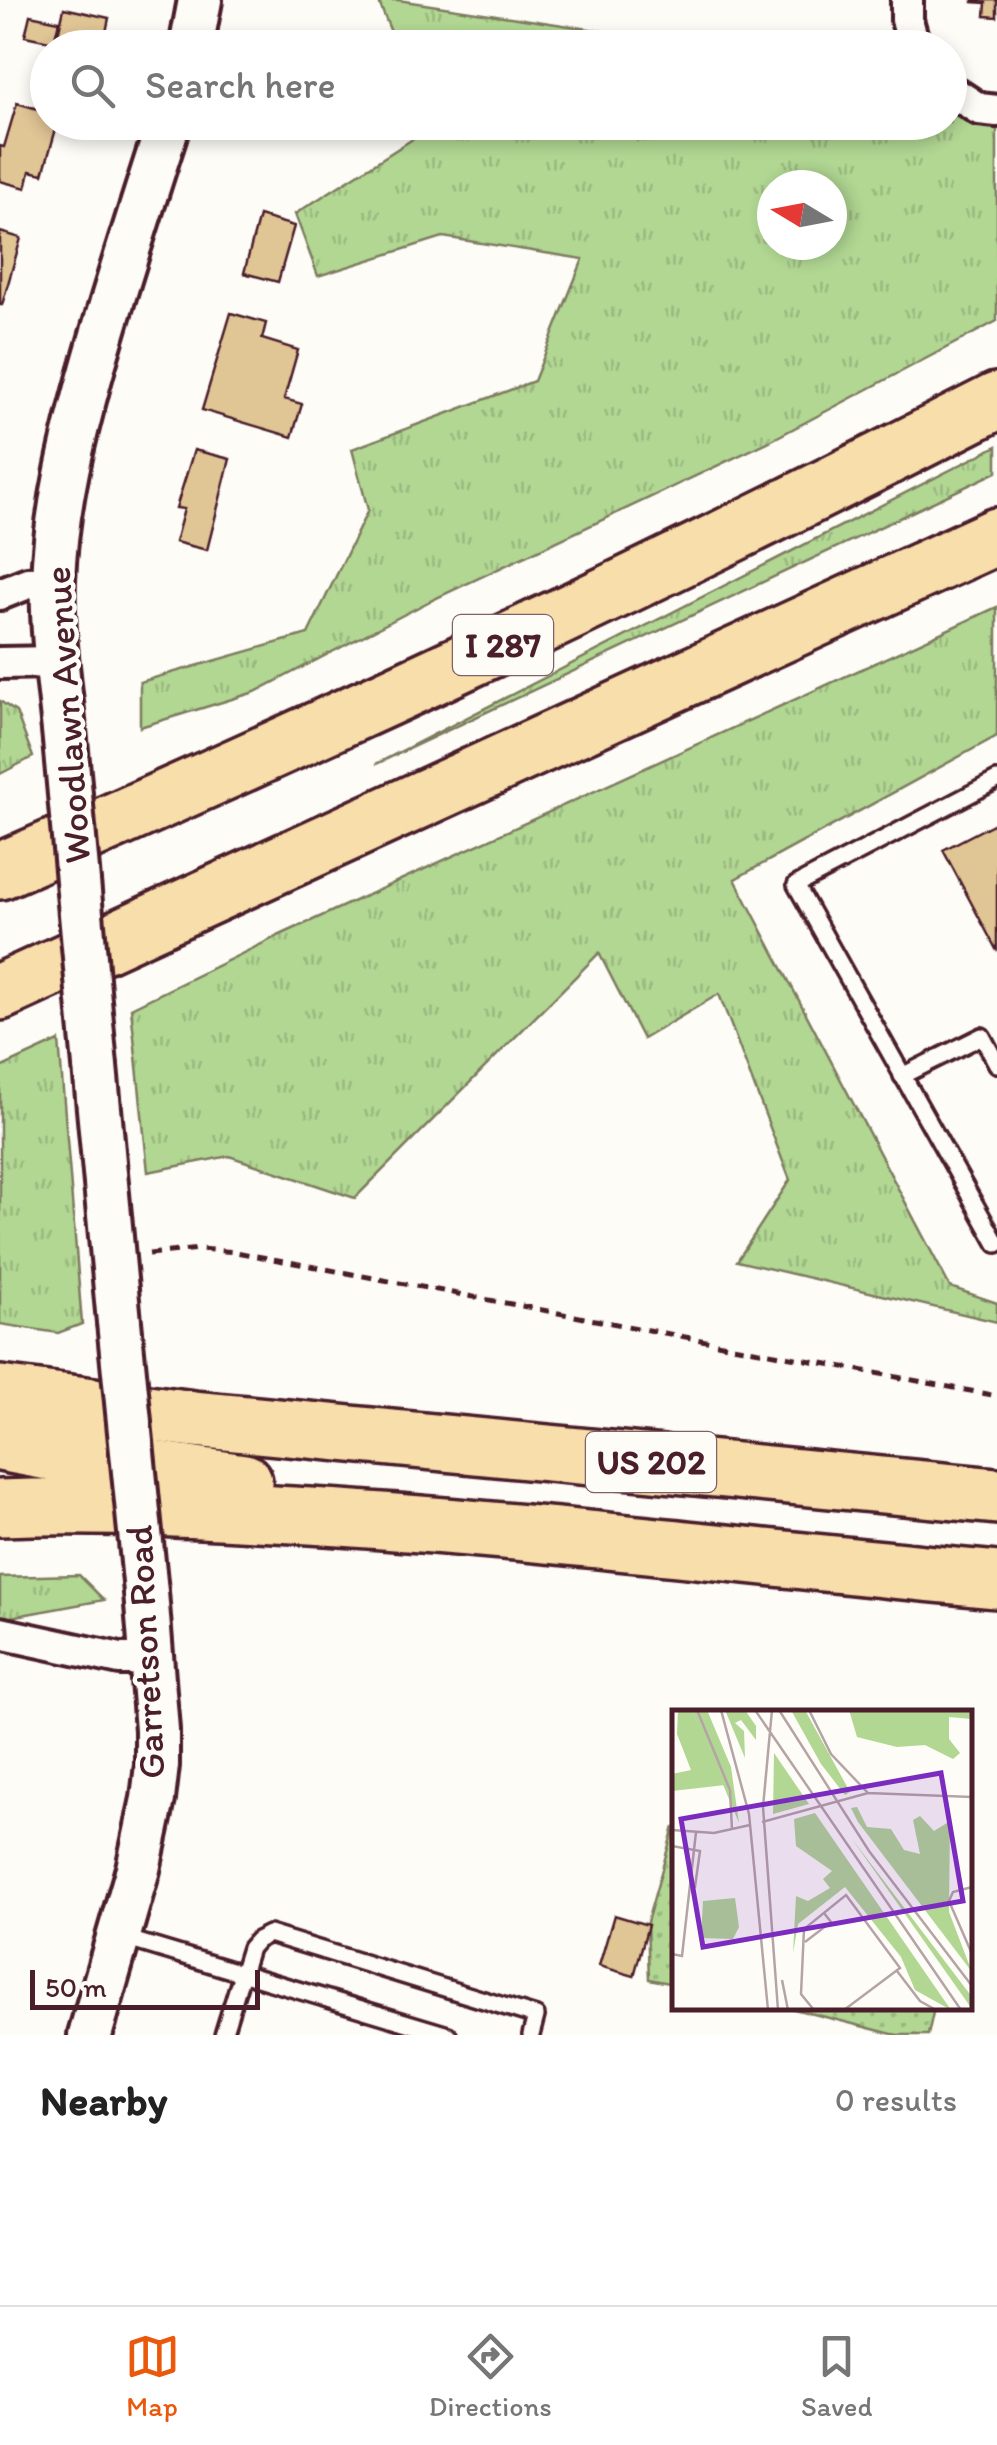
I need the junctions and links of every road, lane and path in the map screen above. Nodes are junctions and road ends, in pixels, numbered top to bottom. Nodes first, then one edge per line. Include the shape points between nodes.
1 (200, 0) edge
2 (907, 0) edge
3 (194, 30) edge
4 (910, 30) edge
5 (967, 101) edge
6 (997, 111) edge
7 (162, 140) edge
8 (997, 400) edge
9 (997, 536) edge
10 (53, 581) junction
11 (0, 594) edge
12 (58, 662) junction
13 (0, 663) edge
14 (997, 780) edge
15 (0, 871) edge
16 (0, 992) edge
17 (997, 1064) edge
18 (902, 1076) junction
19 (997, 1244) edge
20 (113, 1257) junction
21 (119, 1322) joint
22 (0, 1394) edge
23 (997, 1396) edge
24 (0, 1443) edge
25 (986, 1493) edge
26 (0, 1508) edge
27 (427, 1523) junction
28 (997, 1580) edge
29 (0, 1633) edge
30 (152, 1658) junction
31 (117, 1936) junction
32 (243, 1973) junction
33 (90, 2035) edge
34 (224, 2035) edge
35 (448, 2035) edge
36 (531, 2035) edge

1 - 3 street
2 - 4 street
5 - 6 street
7 - 10 street, Woodlawn Avenue via 76,429
8 - 15 highway, I 287 via 490,652
9 - 16 highway
10 - 11 street
10 - 12 street, Woodlawn Avenue
12 - 13 street
12 - 20 street, Woodlawn Avenue, bridge
14 - 18 lane via 796,885
17 - 18 lane via 982,1036
18 - 19 lane
20 - 21 street, Woodlawn Avenue
20 - 23 path via 236,1252
21 - 30 street, Garretson Road, bridge
22 - 25 highway, US 202 via 194,1419
24 - 27 highway, US 202 via 240,1481 398,1497
26 - 27 highway
27 - 28 highway, US 202
29 - 30 street via 120,1659
30 - 31 street, Garretson Road via 153,1799
31 - 32 lane
31 - 33 street, Garretson Road
32 - 34 lane
32 - 35 lane
32 - 36 lane via 257,1940 279,1936 536,2016

